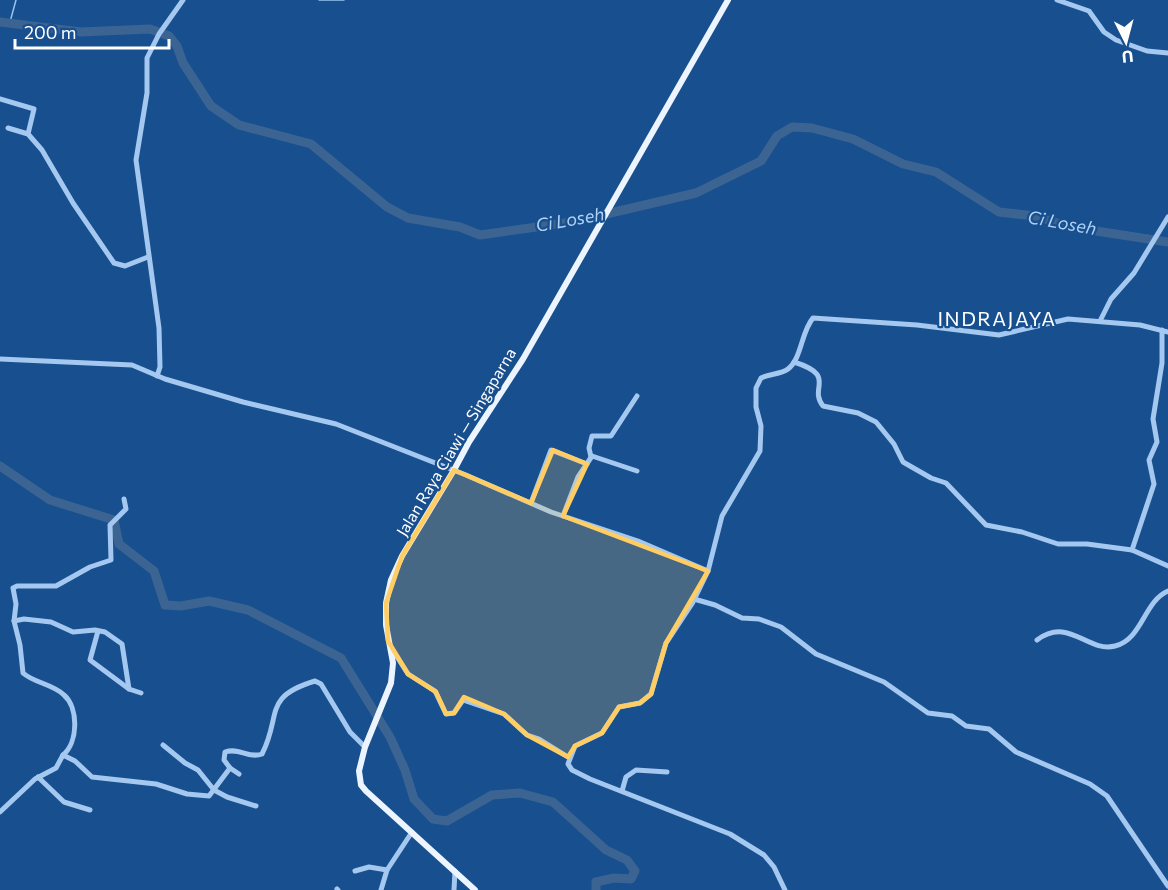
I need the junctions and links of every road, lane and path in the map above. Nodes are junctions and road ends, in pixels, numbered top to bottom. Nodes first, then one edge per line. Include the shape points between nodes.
1 (183, 0) edge
2 (728, 0) edge
3 (1057, 0) edge
4 (1168, 53) edge
5 (0, 99) edge
6 (8, 128) dead end
7 (28, 134) junction
8 (1168, 217) edge
9 (148, 257) junction
10 (1100, 321) junction
11 (1165, 331) edge
12 (0, 358) edge
13 (794, 362) junction
14 (157, 376) junction
15 (637, 396) dead end
16 (591, 457) junction
17 (587, 464) junction
18 (454, 470) junction
19 (637, 471) dead end
20 (124, 499) dead end
21 (531, 504) junction
22 (563, 516) junction
23 (1132, 550) junction
24 (1168, 566) edge
25 (708, 571) junction
26 (1168, 591) edge
27 (694, 599) junction
28 (14, 621) junction
29 (98, 631) junction
30 (1037, 640) dead end
31 (388, 641) junction
32 (129, 689) junction
33 (141, 693) dead end
34 (163, 746) dead end
35 (365, 747) junction
36 (63, 755) junction
37 (568, 757) junction
38 (230, 768) junction
39 (667, 772) dead end
40 (239, 774) dead end
41 (38, 777) junction
42 (214, 790) junction
43 (622, 791) junction
44 (256, 806) dead end
45 (90, 810) dead end
46 (0, 812) edge
47 (412, 832) junction
48 (387, 870) junction
49 (454, 871) junction
50 (355, 872) dead end
51 (1168, 886) edge
52 (381, 890) edge
53 (454, 890) edge
54 (475, 890) edge
55 (785, 890) edge

1 - 9 street via 159,34 146,64 147,93 136,160
2 - 18 main road, Jalan Raya Ciawi — Singaparna via 523,359
3 - 4 street via 1089,11 1104,32 1116,40 1147,51
5 - 7 street via 34,109
6 - 7 street
7 - 9 street via 114,262 125,266
8 - 10 street
9 - 14 street via 159,328
10 - 11 street
10 - 13 street via 1068,319 999,335 813,318
11 - 23 street via 1153,419 1156,446 1149,460 1154,484
12 - 14 street via 117,363
13 - 23 street via 817,373 821,382 819,399 824,406 858,413 876,422 903,462 946,483 986,525 1058,544
13 - 25 street via 787,370 761,378 756,388 761,426 759,451 722,516
14 - 18 street via 336,424
15 - 16 street via 611,436 592,436
16 - 17 street
16 - 19 street
17 - 21 street via 550,450
17 - 22 street
18 - 21 street
18 - 31 main road, Jalan Raya Ciawi — Singaparna via 391,580 386,603
20 - 28 street via 126,509 114,520 111,560 56,586 14,587
21 - 22 street
22 - 25 street via 638,541
23 - 24 street
25 - 27 street
26 - 30 street via 1158,595 1132,635 1117,646 1101,646 1062,632 1049,633
27 - 37 street via 666,643 651,694 640,703 619,707 602,733 575,746
27 - 51 street via 742,618 781,627 816,654 884,682 927,713 952,716 966,726 989,729 1016,752 1090,784 1107,796
28 - 29 street via 51,622 73,632
28 - 36 street via 23,673 64,694 70,705 74,736
29 - 32 street via 122,644
29 - 32 street via 90,660
31 - 35 main road, Jalan Raya Ciawi — Singaparna via 393,663 387,699
31 - 37 street via 408,674 435,691 446,714 454,713 463,700 489,707 504,714 527,735
32 - 33 street
34 - 42 street via 198,770
35 - 38 street via 352,735 321,684 315,681 281,697 262,754 232,750 225,753 224,760
35 - 47 main road, Jalan Raya Ciawi — Singaparna via 359,771 361,785
36 - 41 street via 56,768
36 - 42 street via 92,777 156,784 205,797
37 - 43 street via 572,770
38 - 40 street
38 - 42 street
39 - 43 street via 636,770 625,780
41 - 45 street via 64,802
41 - 46 street
42 - 44 street
43 - 55 street via 730,834 764,855
47 - 48 street
47 - 49 main road, Jalan Raya Ciawi — Singaparna
48 - 50 street via 369,867
48 - 52 street
49 - 53 street
49 - 54 main road, Jalan Raya Ciawi — Singaparna

